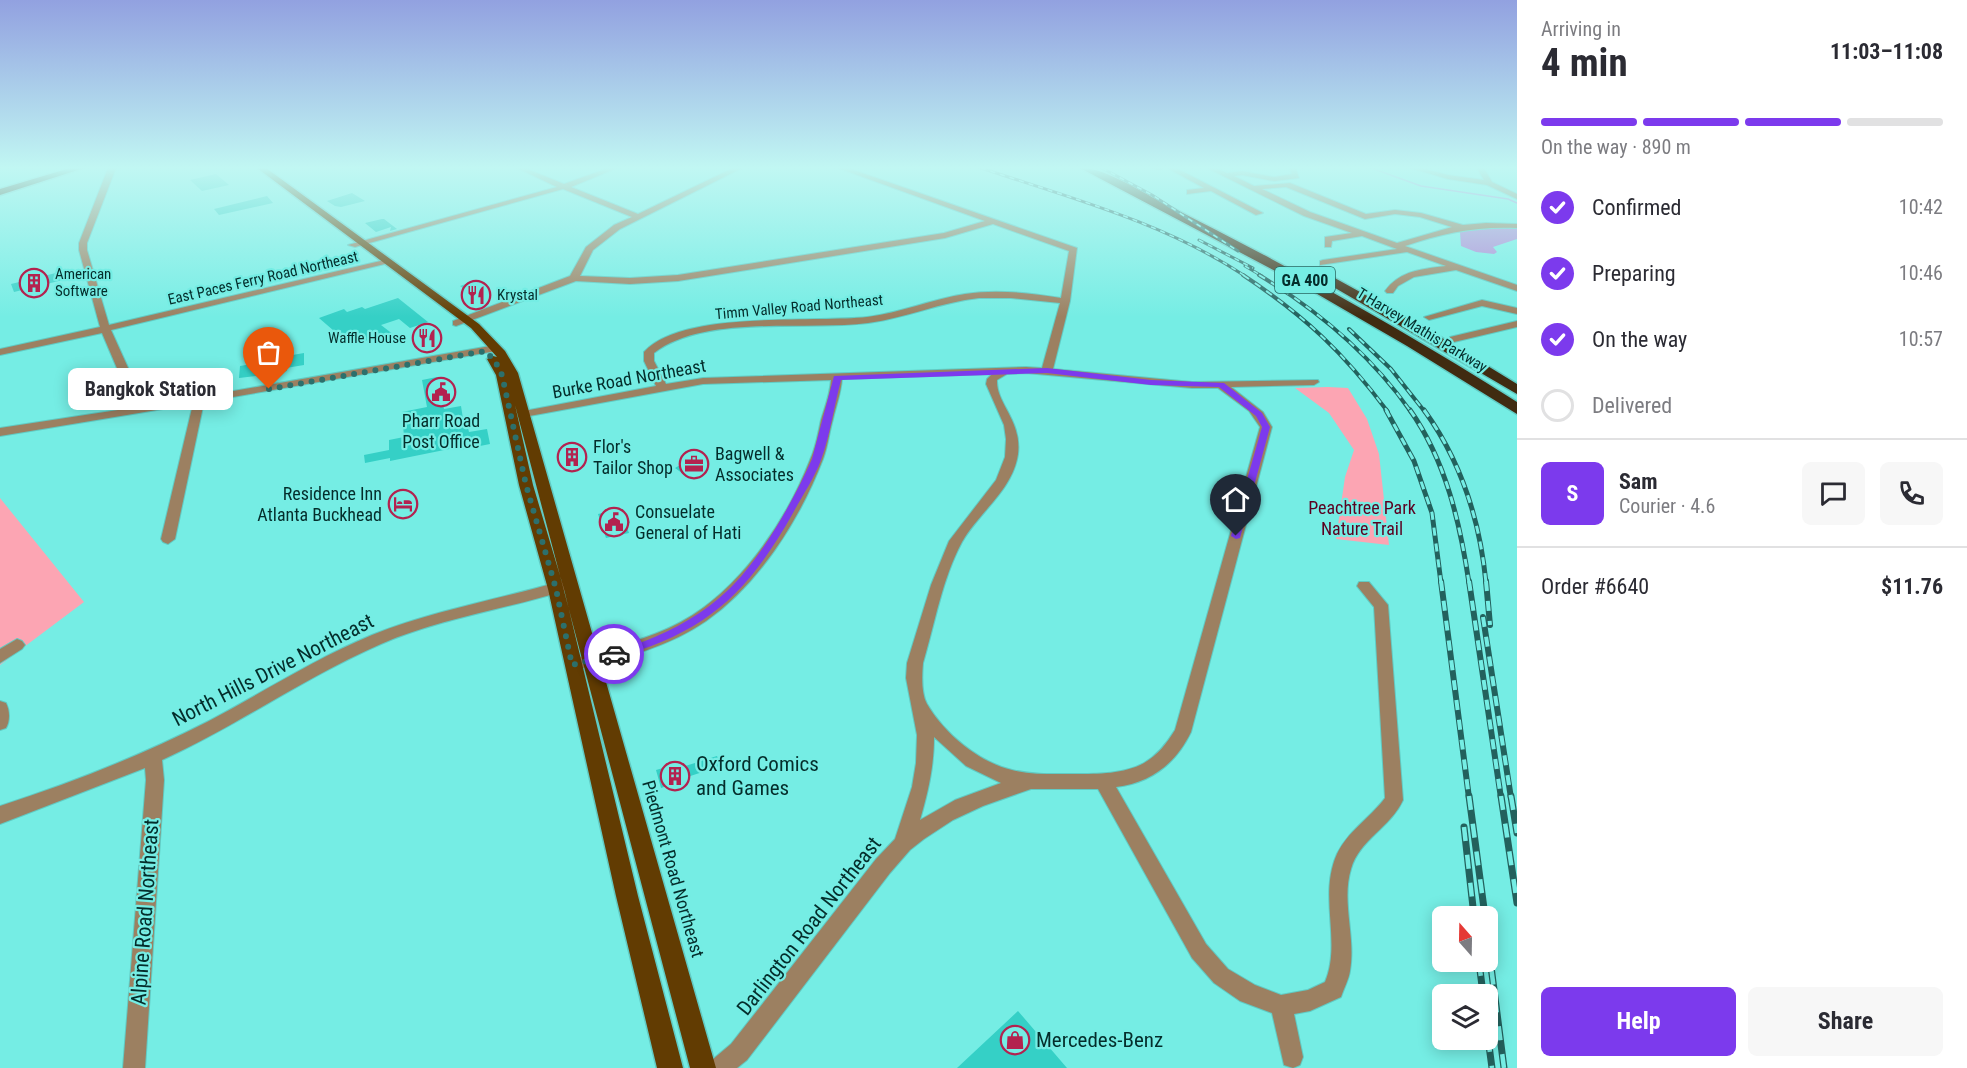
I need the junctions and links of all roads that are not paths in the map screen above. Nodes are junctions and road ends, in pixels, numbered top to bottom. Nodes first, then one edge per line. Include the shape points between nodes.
1 (93, 218) edge
2 (321, 218) edge
3 (325, 218) edge
4 (450, 218) edge
5 (634, 218) edge
6 (986, 218) edge
7 (1183, 218) edge
8 (1209, 218) edge
9 (1320, 218) edge
10 (1430, 218) edge
11 (995, 221) junction
12 (1517, 226) edge
13 (1463, 228) junction
14 (1362, 234) junction
15 (1431, 240) junction
16 (357, 243) junction
17 (1328, 245) dead end
18 (1396, 246) junction
19 (1408, 250) junction
20 (1420, 254) junction
21 (1323, 263) dead end
22 (382, 264) junction
23 (1456, 267) junction
24 (574, 278) junction
25 (1517, 288) edge
26 (1390, 291) dead end
27 (1065, 301) junction
28 (1517, 311) edge
29 (1429, 316) dead end
30 (461, 321) junction
31 (1517, 324) edge
32 (106, 328) junction
33 (1454, 339) dead end
34 (491, 349) junction
35 (0, 352) edge
36 (1047, 370) junction
37 (1003, 372) junction
38 (969, 374) junction
39 (837, 378) junction
40 (1314, 382) dead end
41 (1221, 384) junction
42 (662, 387) junction
43 (991, 387) junction
44 (1517, 390) edge
45 (200, 401) junction
46 (1517, 409) edge
47 (136, 411) junction
48 (524, 414) junction
49 (0, 432) edge
50 (168, 539) dead end
51 (564, 586) junction
52 (1364, 586) dead end
53 (17, 645) dead end
54 (0, 657) edge
55 (583, 662) junction
56 (918, 699) junction
57 (0, 708) edge
58 (0, 723) edge
59 (153, 757) junction
60 (1103, 782) junction
61 (1026, 783) junction
62 (0, 815) edge
63 (903, 844) junction
64 (1281, 1006) junction
65 (1292, 1057) dead end
66 (134, 1068) edge
67 (670, 1068) edge
68 (703, 1068) edge
69 (720, 1068) edge

1 - 32 street via 82,247
2 - 16 main road, Piedmont Road Northeast
3 - 16 main road, Piedmont Road Northeast
4 - 16 street, East Paces Ferry Road Northeast
5 - 24 street via 593,244
6 - 11 street
7 - 46 highway, T Harvey Mathis Parkway / GA 400 via 1311,283
8 - 44 highway, T Harvey Mathis Parkway / GA 400 via 1360,296
9 - 14 street
10 - 13 street
11 - 24 street via 945,235 678,278
11 - 27 street via 1074,250
12 - 13 street
13 - 15 street
14 - 17 street via 1328,239
14 - 18 street
15 - 18 street via 1420,237
15 - 20 street
16 - 22 main road, Piedmont Road Northeast
18 - 19 street
19 - 20 street
19 - 21 street
20 - 23 street
22 - 30 main road, Piedmont Road Northeast
22 - 32 street, East Paces Ferry Road Northeast
23 - 25 street
23 - 26 street via 1403,279
24 - 30 street
27 - 36 street
27 - 42 street, Timm Valley Road Northeast via 978,295 868,320 743,326 683,334 662,341 649,352 649,361
28 - 29 street via 1482,303
30 - 34 main road, Piedmont Road Northeast
31 - 33 street
32 - 35 street, East Paces Ferry Road Northeast
32 - 47 street via 137,401
34 - 45 street
34 - 48 main road, Piedmont Road Northeast via 512,373
34 - 51 main road, Piedmont Road Northeast via 502,375 526,485
36 - 37 street, Burke Road Northeast
36 - 41 street, Burke Road Northeast via 1151,382
37 - 38 street, Burke Road Northeast
37 - 43 street via 992,379
38 - 39 street, Burke Road Northeast
38 - 43 street
39 - 42 street, Burke Road Northeast via 703,381
39 - 55 street via 817,459 805,485 739,585 715,607 678,630 648,644
40 - 41 street, Burke Road Northeast
41 - 60 street via 1259,414 1266,427 1183,732 1165,759 1151,768
42 - 48 street, Burke Road Northeast
43 - 56 street, Darlington Road Northeast via 1009,423 1011,456 1001,483 965,526 949,555 915,663
45 - 47 street
45 - 50 street
47 - 49 street
48 - 51 main road, Piedmont Road Northeast
51 - 55 main road, Piedmont Road Northeast
51 - 59 street, North Hills Drive Northeast via 435,619 379,639 327,662
52 - 64 street via 1381,605 1394,800 1355,840 1343,861 1338,896 1340,970 1332,989 1310,1000
53 - 54 street
55 - 67 main road, Piedmont Road Northeast via 638,944
55 - 68 main road, Piedmont Road Northeast via 620,768
56 - 61 street via 936,728 959,752 992,771
56 - 63 street, Darlington Road Northeast via 925,735 925,763
57 - 58 street
59 - 62 street, North Hills Drive Northeast
59 - 66 street, Alpine Road Northeast via 155,780
60 - 61 street
60 - 64 street via 1199,951 1221,976 1248,993
61 - 63 street via 955,808
63 - 69 street, Darlington Road Northeast via 738,1052
64 - 65 street

